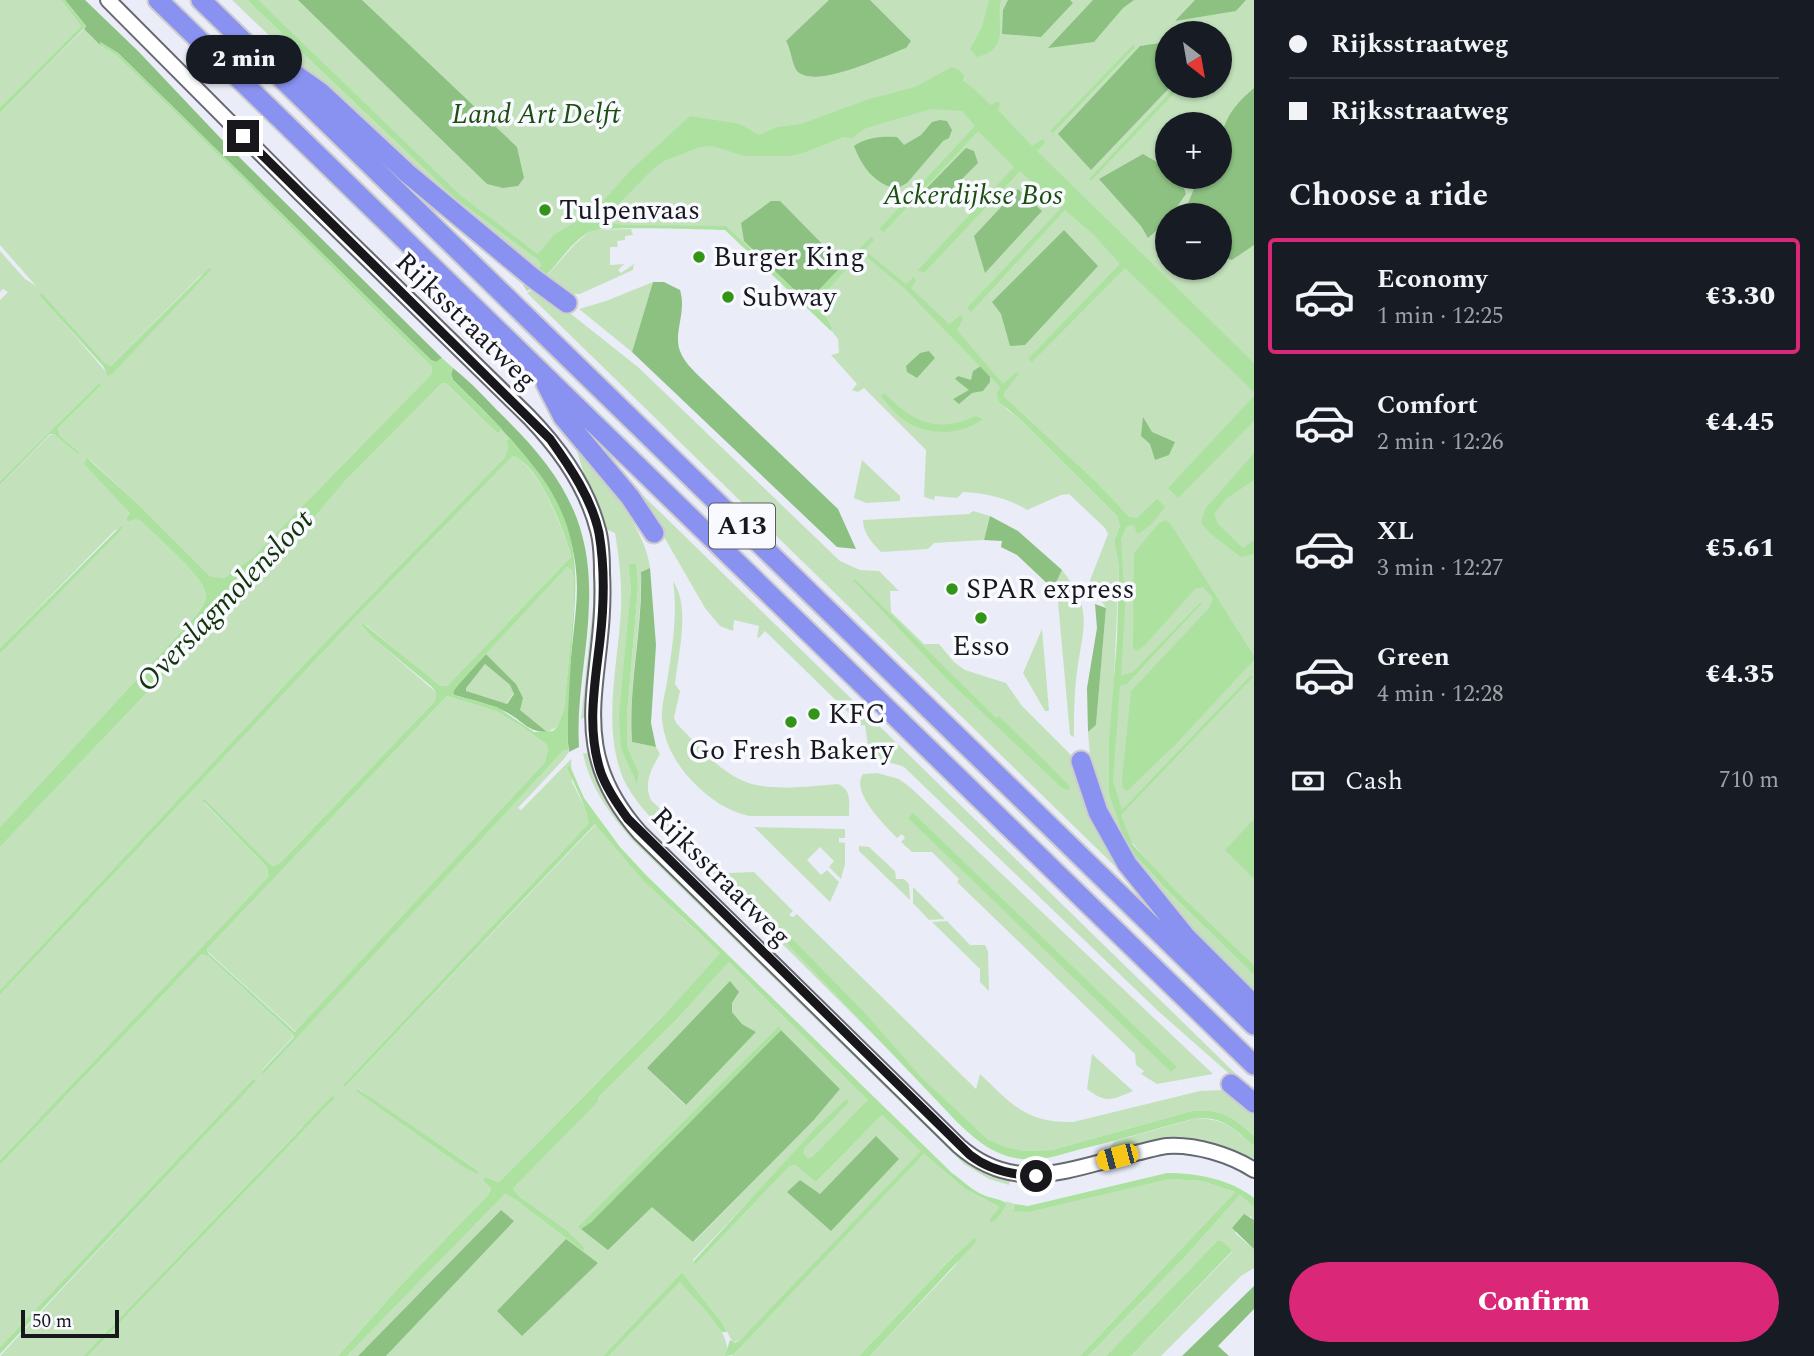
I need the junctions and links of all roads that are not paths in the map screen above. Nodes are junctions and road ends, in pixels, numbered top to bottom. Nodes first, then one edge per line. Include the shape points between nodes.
1 (108, 0) edge
2 (158, 0) edge
3 (201, 0) edge
4 (229, 28) junction
5 (567, 303) dead end
6 (540, 371) junction
7 (654, 533) dead end
8 (1081, 761) dead end
9 (1254, 1005) edge
10 (1254, 1025) edge
11 (1254, 1065) edge
12 (1231, 1084) dead end
13 (1254, 1103) edge
14 (1254, 1170) edge

1 - 14 street, Rijksstraatweg via 529,417 567,463 599,532 603,606 592,701 596,755 613,796 640,833 959,1146 984,1165 1012,1174 1046,1176 1167,1146 1195,1148
2 - 6 highway, A13
3 - 4 highway, A13
4 - 5 highway, A13 via 320,92 407,173
4 - 10 highway, A13
6 - 7 highway, A13 via 563,417 627,492
6 - 11 highway, A13
8 - 9 highway via 1098,812 1127,864 1186,937
12 - 13 highway

